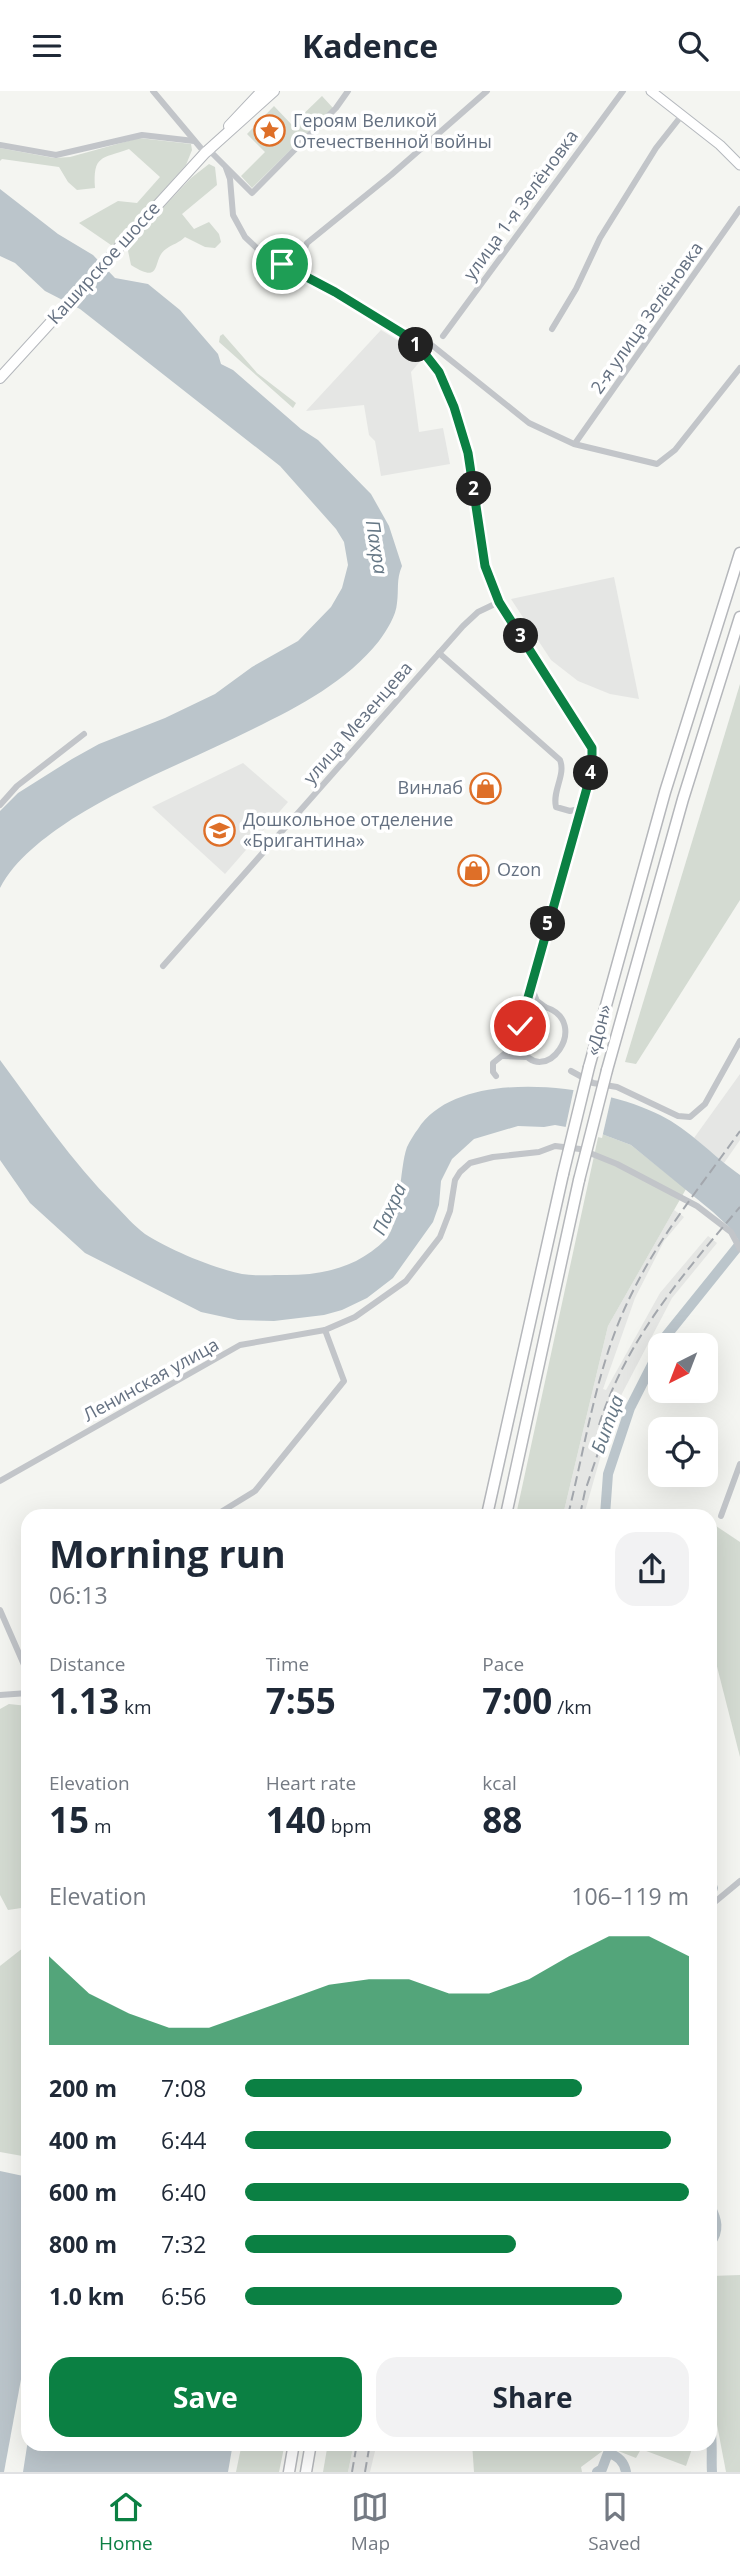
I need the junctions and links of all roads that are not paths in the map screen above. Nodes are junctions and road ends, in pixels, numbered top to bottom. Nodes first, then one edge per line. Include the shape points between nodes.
1 (152, 91) edge
2 (262, 91) edge
3 (274, 91) edge
4 (348, 91) edge
5 (487, 91) edge
6 (623, 91) edge
7 (651, 91) edge
8 (682, 115) junction
9 (194, 141) junction
10 (0, 145) edge
11 (207, 152) junction
12 (739, 165) edge
13 (226, 168) junction
14 (740, 209) edge
15 (305, 248) dead end
16 (552, 329) dead end
17 (413, 330) dead end
18 (443, 336) dead end
19 (740, 368) edge
20 (0, 378) edge
21 (575, 443) junction
22 (740, 552) edge
23 (499, 602) junction
24 (740, 617) edge
25 (439, 653) junction
26 (84, 734) dead end
27 (0, 805) edge
28 (581, 805) junction
29 (163, 967) dead end
30 (531, 986) junction
31 (545, 1007) junction
32 (520, 1026) junction
33 (740, 1041) edge
34 (503, 1056) junction
35 (526, 1057) junction
36 (571, 1071) dead end
37 (496, 1076) dead end
38 (740, 1249) edge
39 (325, 1330) junction
40 (740, 1464) edge
41 (0, 1481) edge
42 (226, 1509) edge
43 (488, 1509) edge
44 (507, 1509) edge
45 (721, 1516) dead end
46 (0, 1610) edge
47 (21, 1658) edge
48 (21, 1694) edge
49 (0, 1695) edge
50 (740, 1881) edge
51 (717, 1900) edge
52 (293, 2451) edge
53 (310, 2451) edge
54 (289, 2472) edge
55 (306, 2472) edge

1 - 9 street
2 - 11 main road, Каширское шоссе
3 - 11 main road, Каширское шоссе
4 - 13 street via 252,193
5 - 15 street
6 - 18 street, улица 1-я Зелёновка
7 - 8 street
8 - 12 street
8 - 16 street via 600,238
9 - 10 street via 142,135 56,155
9 - 11 street
11 - 13 street
11 - 20 main road, Каширское шоссе
13 - 23 street via 233,215 245,237 262,253 405,335 439,372 468,453 485,566
14 - 21 street, 2-я улица Зелёновка
17 - 21 street via 529,423
19 - 21 street via 675,450 656,464
22 - 43 highway, «Дон», bridge via 665,792 589,1067
23 - 25 street, улица Мезенцева via 473,615
23 - 28 street via 590,742 593,762
24 - 44 highway, «Дон», bridge via 607,1070
25 - 28 street via 562,762 556,807 575,811
25 - 29 street, улица Мезенцева
26 - 27 street via 17,786
28 - 30 street
30 - 31 street
30 - 32 street
31 - 32 street via 534,1009
31 - 35 street via 559,1014 565,1042 548,1061
32 - 34 street
32 - 35 street via 517,1043
33 - 36 street via 705,1104 690,1117
34 - 35 street
34 - 37 street via 493,1063
38 - 39 street, Ленинская улица via 731,1233 698,1206 580,1149 555,1146 493,1157 470,1163 460,1173 440,1237 406,1281 355,1317
39 - 41 street, Ленинская улица via 240,1345
39 - 42 street via 344,1381 255,1491
40 - 45 street
46 - 47 street
48 - 49 street
50 - 51 street
52 - 54 highway
53 - 55 highway

